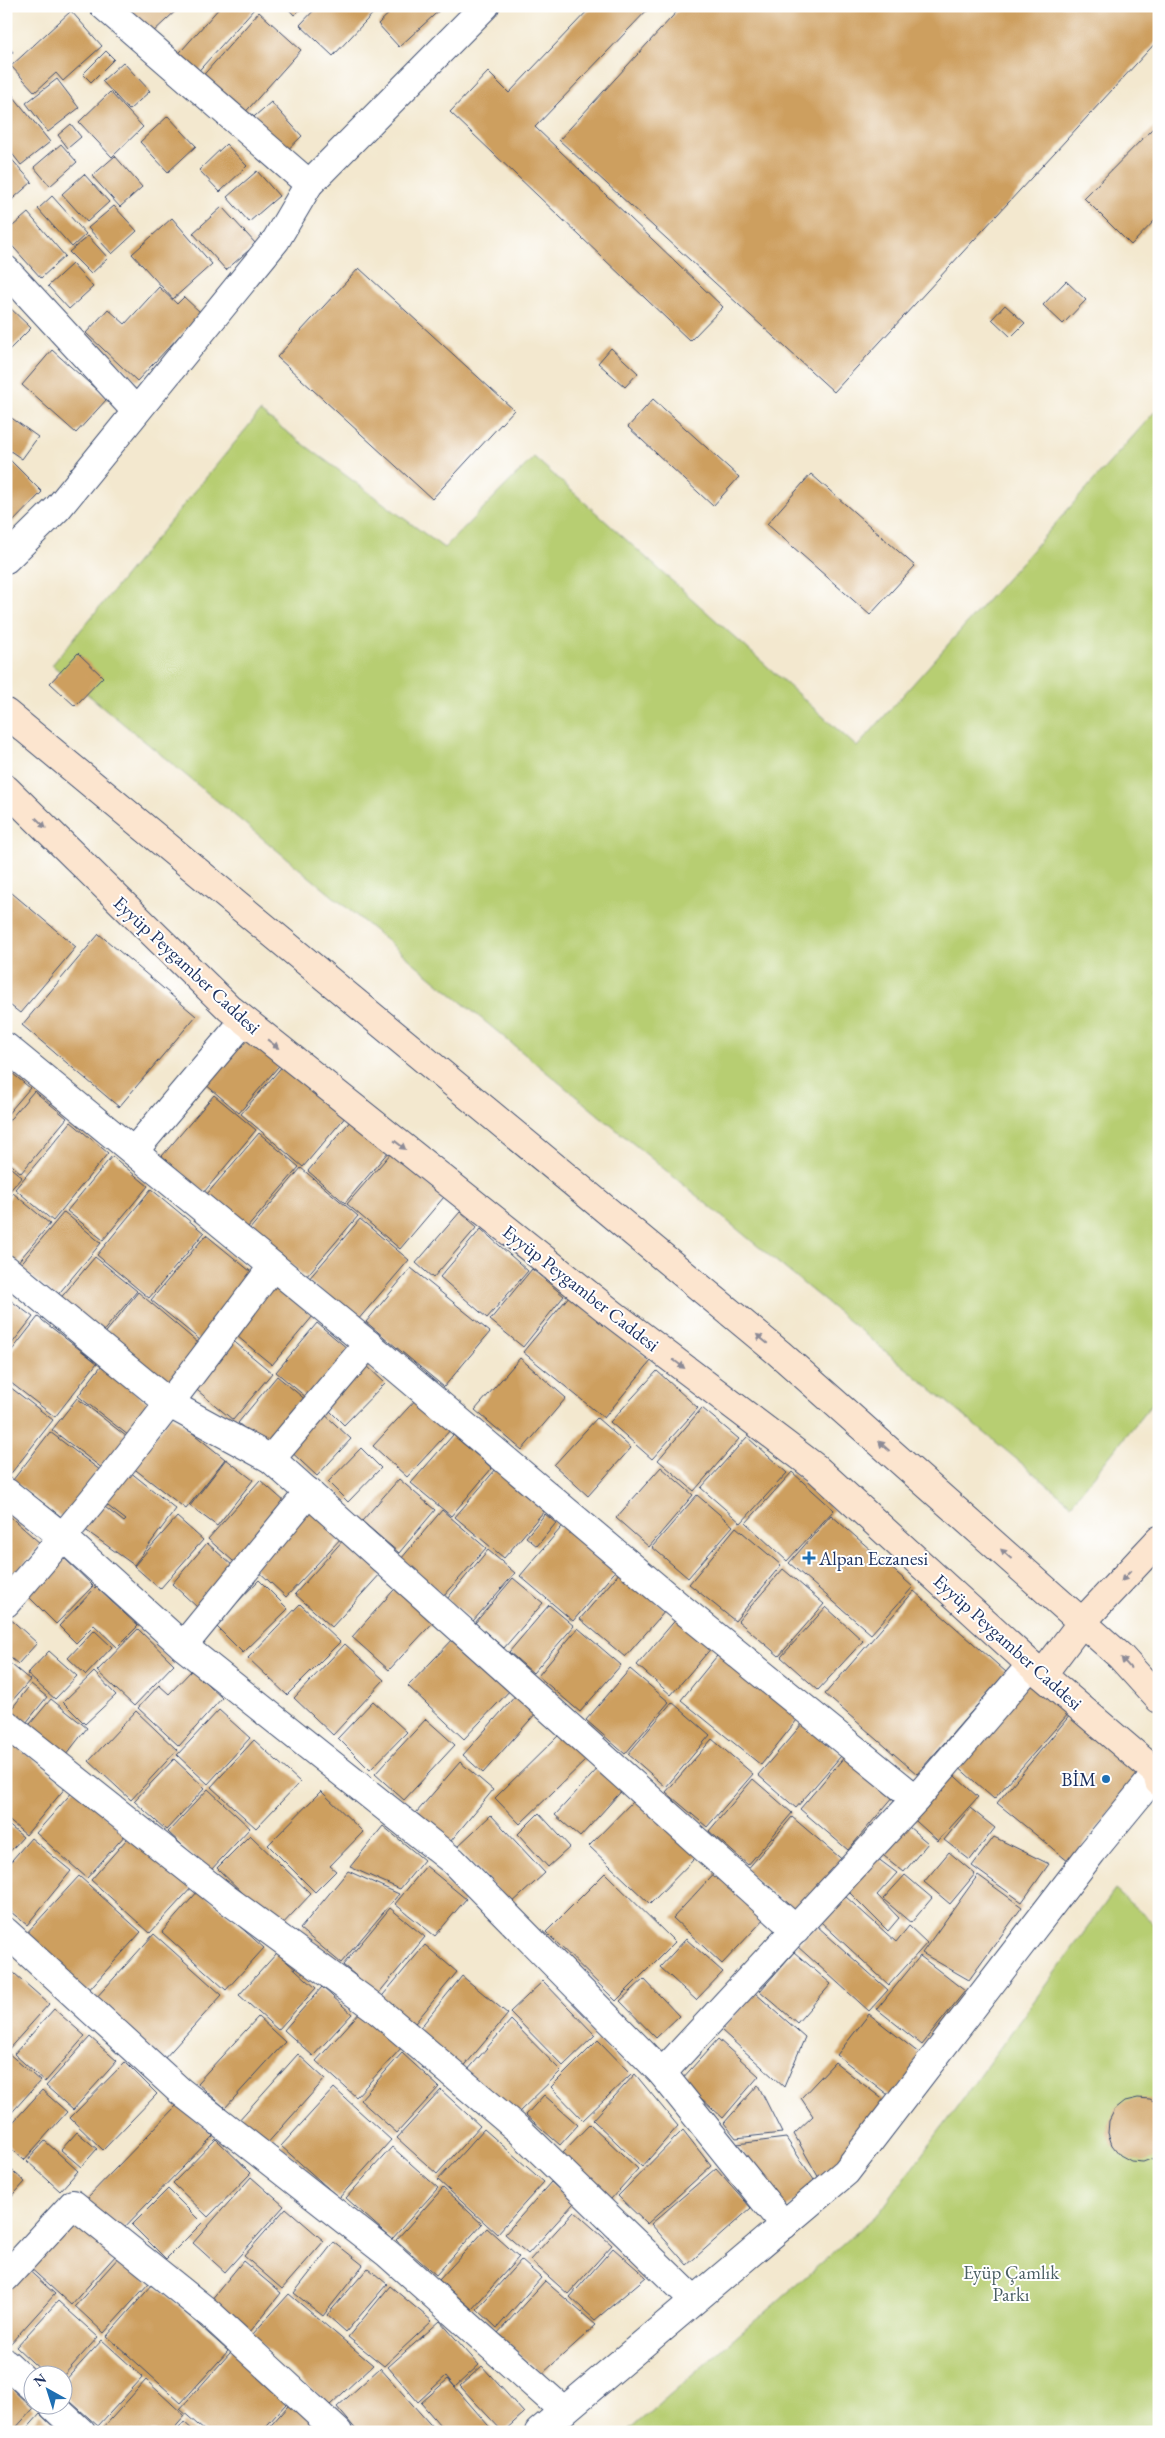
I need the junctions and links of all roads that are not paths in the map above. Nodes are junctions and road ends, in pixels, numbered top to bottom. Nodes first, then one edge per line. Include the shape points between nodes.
1 (104, 6) edge
2 (481, 8) edge
3 (309, 184) junction
4 (6, 270) edge
5 (136, 411) junction
6 (6, 559) edge
7 (6, 714) edge
8 (6, 789) edge
9 (244, 1021) junction
10 (6, 1046) edge
11 (134, 1151) junction
12 (273, 1266) junction
13 (6, 1269) edge
14 (368, 1344) junction
15 (170, 1404) junction
16 (271, 1459) junction
17 (6, 1492) edge
18 (309, 1492) junction
19 (64, 1538) junction
20 (1159, 1540) edge
21 (6, 1603) edge
22 (1082, 1622) junction
23 (183, 1646) junction
24 (1037, 1670) junction
25 (1159, 1699) edge
26 (6, 1724) edge
27 (1158, 1778) edge
28 (916, 1799) junction
29 (796, 1930) junction
30 (6, 1932) edge
31 (662, 2074) junction
32 (784, 2225) junction
33 (6, 2277) edge
34 (694, 2300) junction
35 (6, 2363) edge
36 (22, 2378) edge
37 (564, 2411) junction
38 (64, 2416) edge
39 (81, 2432) edge
40 (338, 2432) edge
41 (539, 2432) edge

1 - 3 street
2 - 3 street
3 - 5 street via 276,240
4 - 5 street
5 - 6 street via 58,508
22 -> 7 street via 779,1353
8 -> 9 street, Eyyüp Peygamber Caddesi
9 - 11 street
9 -> 24 street, Eyyüp Peygamber Caddesi via 614,1315 816,1468
10 - 11 street
11 - 12 street
12 - 14 street
12 - 15 street
13 - 15 street
14 - 16 street
14 - 28 street via 681,1608
15 - 16 street
15 - 19 street
16 - 18 street
17 - 19 street
18 - 23 street
18 - 29 street
19 - 21 street
19 - 23 street
20 -> 22 street
22 - 24 street
25 -> 22 street via 1120,1656
23 - 31 street via 452,1861
24 - 27 street, Eyyüp Peygamber Caddesi
24 - 28 street
26 - 34 street via 224,1897 382,2015 520,2131
27 - 32 street via 1092,1852 846,2172
28 - 29 street
29 - 31 street
30 - 37 street via 180,2091 388,2254
31 - 32 street
32 - 34 street
33 - 40 street via 73,2204 210,2314
34 - 37 street
35 - 36 street
37 - 41 street
38 - 39 street

